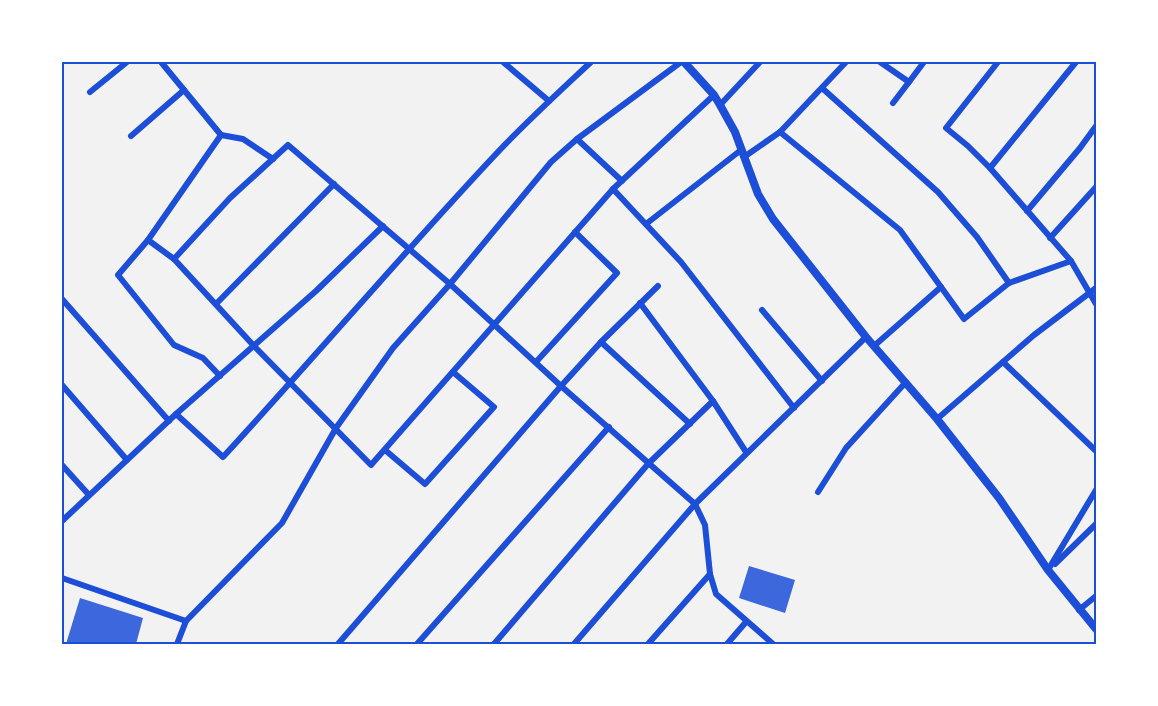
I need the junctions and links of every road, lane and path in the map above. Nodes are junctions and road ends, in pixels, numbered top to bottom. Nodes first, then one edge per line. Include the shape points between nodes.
1 (127, 62) edge
2 (161, 62) edge
3 (503, 62) edge
4 (591, 62) edge
5 (682, 62) edge
6 (760, 62) edge
7 (846, 62) edge
8 (880, 62) edge
9 (924, 62) edge
10 (998, 62) edge
11 (1076, 62) edge
12 (909, 82) junction
13 (822, 88) junction
14 (184, 90) junction
15 (90, 92) dead end
16 (714, 95) junction
17 (549, 101) junction
18 (893, 103) dead end
19 (720, 105) junction
20 (1096, 126) edge
21 (780, 132) junction
22 (131, 135) dead end
23 (221, 135) junction
24 (577, 139) junction
25 (742, 153) junction
26 (273, 159) junction
27 (990, 168) junction
28 (622, 181) junction
29 (334, 184) junction
30 (1096, 187) edge
31 (613, 189) junction
32 (1027, 211) junction
33 (646, 225) junction
34 (383, 226) junction
35 (575, 232) junction
36 (1050, 238) junction
37 (148, 240) junction
38 (409, 249) junction
39 (174, 259) junction
40 (1071, 261) junction
41 (1009, 283) junction
42 (450, 284) junction
43 (658, 286) dead end
44 (941, 287) junction
45 (1096, 288) edge
46 (1090, 293) junction
47 (62, 299) edge
48 (640, 303) junction
49 (216, 304) junction
50 (1096, 304) edge
51 (762, 310) dead end
52 (495, 326) junction
53 (866, 337) junction
54 (601, 342) junction
55 (254, 346) junction
56 (874, 346) junction
57 (1003, 362) junction
58 (536, 363) junction
59 (453, 372) junction
60 (220, 376) junction
61 (822, 381) junction
62 (906, 382) junction
63 (291, 384) junction
64 (62, 385) edge
65 (561, 386) junction
66 (713, 401) junction
67 (794, 408) junction
68 (176, 414) junction
69 (937, 419) junction
70 (169, 421) junction
71 (690, 424) junction
72 (609, 427) junction
73 (336, 428) junction
74 (385, 450) junction
75 (1096, 451) edge
76 (746, 452) junction
77 (127, 460) junction
78 (648, 464) junction
79 (62, 465) edge
80 (1096, 490) edge
81 (818, 492) dead end
82 (89, 495) junction
83 (695, 504) junction
84 (62, 521) edge
85 (1096, 524) edge
86 (1048, 570) junction
87 (710, 574) junction
88 (62, 578) edge
89 (1096, 596) edge
90 (1080, 610) junction
91 (186, 621) junction
92 (746, 622) junction
93 (1096, 629) edge
94 (180, 644) edge
95 (338, 645) edge
96 (417, 645) edge
97 (494, 645) edge
98 (574, 645) edge
99 (648, 645) edge
100 (727, 645) edge
101 (772, 645) edge

1 - 15 street
2 - 14 street
3 - 17 street
4 - 17 street
5 - 16 main road
5 - 24 street
6 - 19 street
7 - 13 street
8 - 12 street
9 - 12 street
10 - 27 street via 946,128
11 - 27 street
12 - 18 street
13 - 21 street
13 - 41 street via 938,192 977,237
14 - 22 street
14 - 23 street
16 - 19 main road
16 - 28 street
17 - 38 street
19 - 25 main road
20 - 32 street
21 - 25 street
21 - 44 street via 900,230
23 - 26 street via 243,139
23 - 37 street
24 - 28 street
24 - 42 street via 551,162
25 - 33 street
25 - 53 main road via 772,219
26 - 29 street via 288,145
26 - 39 street via 230,198
27 - 32 street
28 - 31 street
29 - 34 street
29 - 49 street
30 - 36 street
31 - 33 street
31 - 35 street
32 - 36 street
33 - 67 street via 681,262
34 - 38 street
34 - 55 street
35 - 52 street
35 - 58 street via 617,273
36 - 40 street
37 - 39 street
37 - 60 street via 118,275 174,345 203,358
38 - 42 street
38 - 63 street
39 - 49 street
40 - 41 street
40 - 46 street
41 - 44 street via 964,319
42 - 52 street
42 - 73 street via 393,348
43 - 48 street
44 - 56 street
45 - 46 street
46 - 50 street
46 - 57 street
47 - 70 street
48 - 54 street
48 - 66 street
49 - 55 street
51 - 61 street
52 - 58 street
52 - 59 street
53 - 56 main road
53 - 61 street
54 - 65 street
54 - 71 street
55 - 60 street
55 - 63 street
56 - 62 main road
57 - 69 street
57 - 75 street
58 - 65 street
59 - 74 street
59 - 74 street via 494,407 425,484
60 - 68 street
61 - 67 street
62 - 69 main road
62 - 81 street via 846,448
63 - 68 street via 223,456
63 - 73 street
64 - 77 street
65 - 72 street
65 - 95 street
66 - 71 street
66 - 76 street
67 - 76 street
68 - 70 street
69 - 86 main road via 999,498
70 - 77 street
71 - 78 street
72 - 78 street
72 - 96 street
73 - 74 street via 371,465
73 - 91 street via 282,523
76 - 83 street
77 - 82 street
78 - 83 street
78 - 97 street
79 - 82 street
80 - 86 street
82 - 84 street
83 - 87 street via 705,525
83 - 98 street
85 - 86 street
86 - 90 main road
87 - 92 street via 716,594
87 - 99 street
88 - 91 street
89 - 90 street
90 - 93 main road
91 - 94 street
92 - 100 street
92 - 101 street

